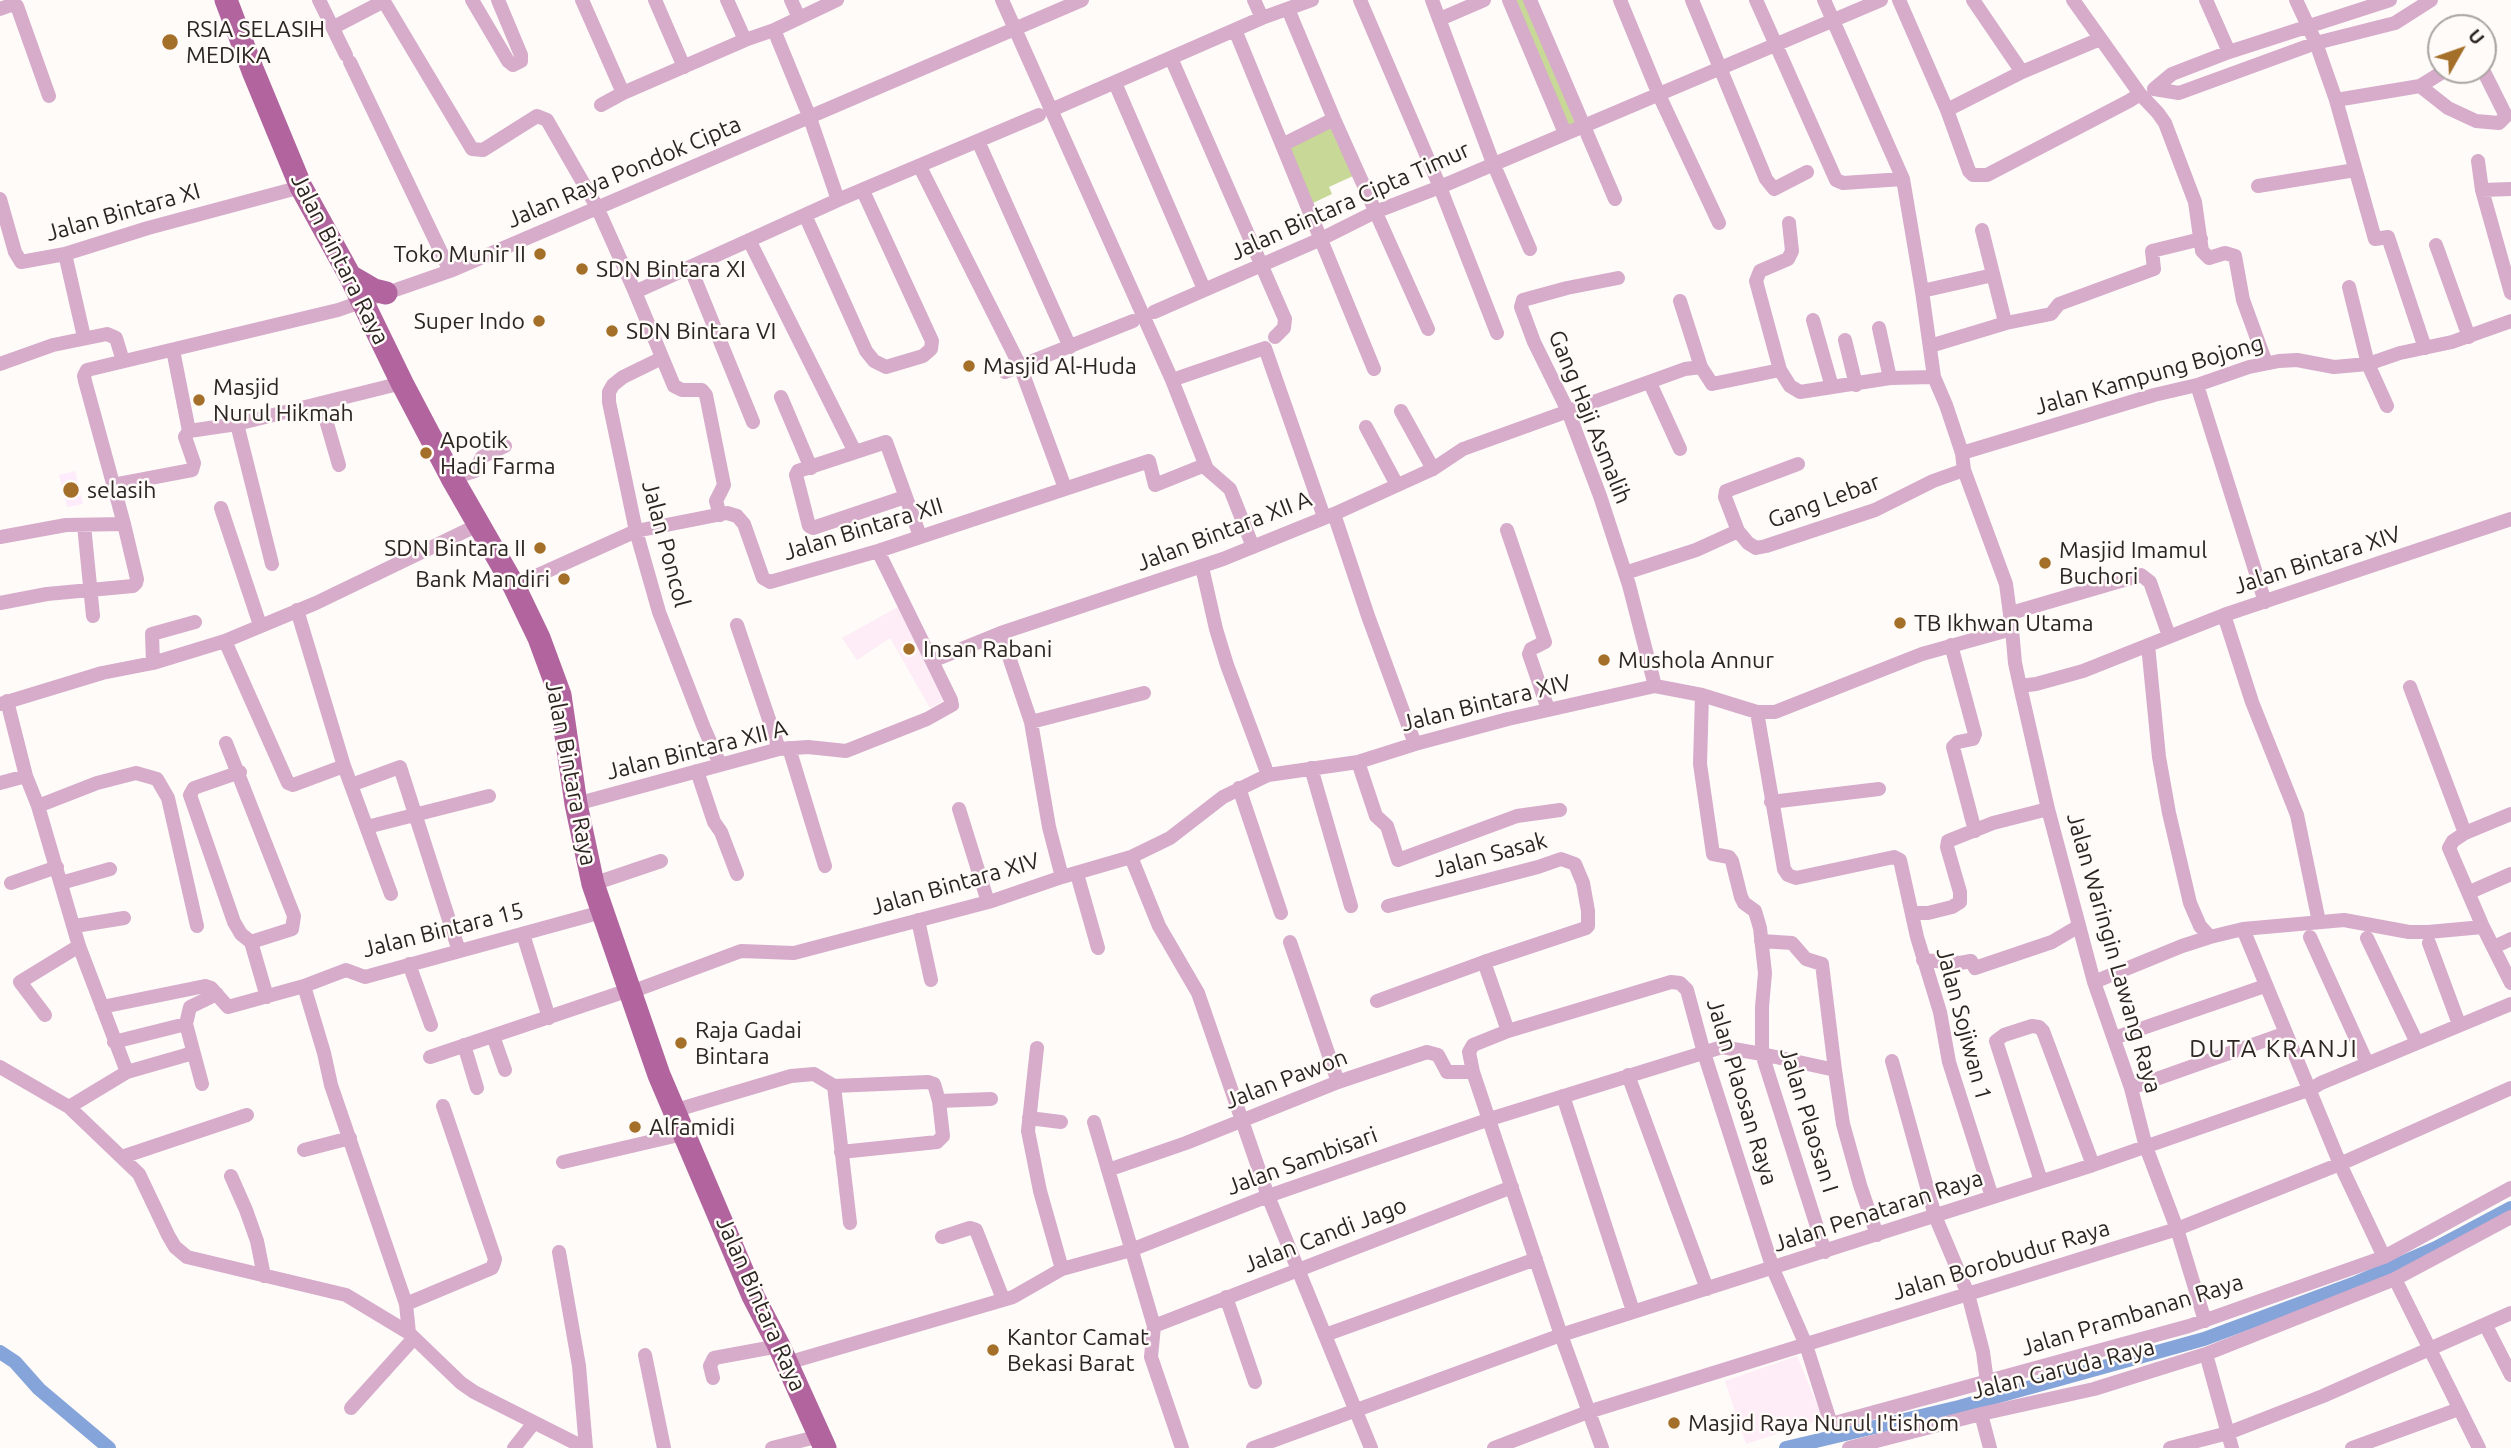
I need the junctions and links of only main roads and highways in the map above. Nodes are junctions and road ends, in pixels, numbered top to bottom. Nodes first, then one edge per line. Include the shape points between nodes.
1 (226, 0) edge
2 (350, 275) junction
3 (386, 293) road end
4 (823, 1442) edge

1 - 2 main road, Jalan Bintara Raya via 301,187
2 - 3 main road
2 - 4 main road, Jalan Bintara Raya via 402,383 539,638 560,695 576,804 601,912 682,1133

